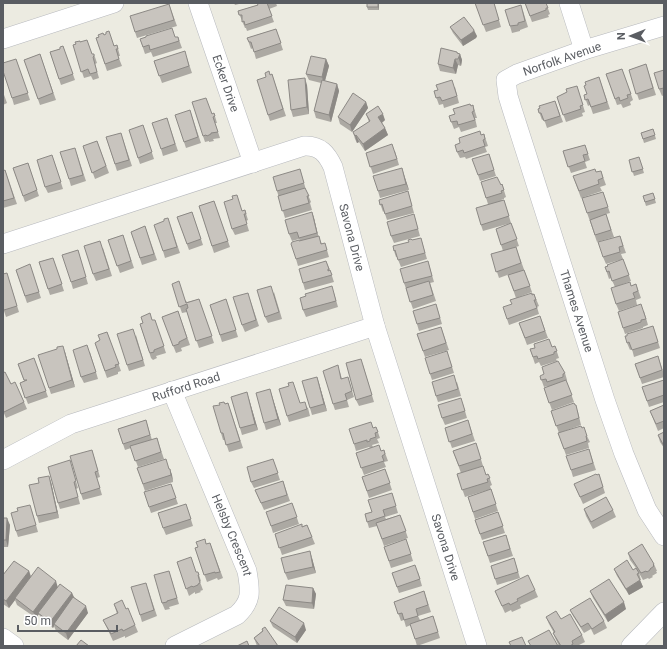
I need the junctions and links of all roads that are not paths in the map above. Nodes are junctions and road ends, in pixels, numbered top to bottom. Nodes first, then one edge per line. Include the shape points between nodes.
1 (114, 3) edge
2 (198, 3) edge
3 (569, 3) edge
4 (664, 26) edge
5 (3, 39) edge
6 (584, 50) junction
7 (506, 80) joint
8 (253, 163) junction
9 (3, 244) edge
10 (375, 326) junction
11 (172, 391) junction
12 (3, 460) edge
13 (664, 536) edge
14 (664, 612) edge
15 (3, 638) edge
16 (14, 646) edge
17 (175, 646) edge
18 (477, 646) edge
19 (631, 646) edge

1 - 5 street
2 - 8 street, Ecker Drive
3 - 6 street
4 - 6 street, Norfolk Avenue
6 - 7 street, Norfolk Avenue
7 - 13 street, Thames Avenue via 512,109 605,400 647,510
8 - 9 street, Savona Drive
8 - 10 street, Savona Drive via 304,146 319,149 327,155 333,167
10 - 11 street, Rufford Road
10 - 18 street, Savona Drive
11 - 12 street, Rufford Road via 71,424
11 - 17 street, Helsby Crescent via 247,571 250,591 249,599 237,615
14 - 19 street
15 - 16 street

